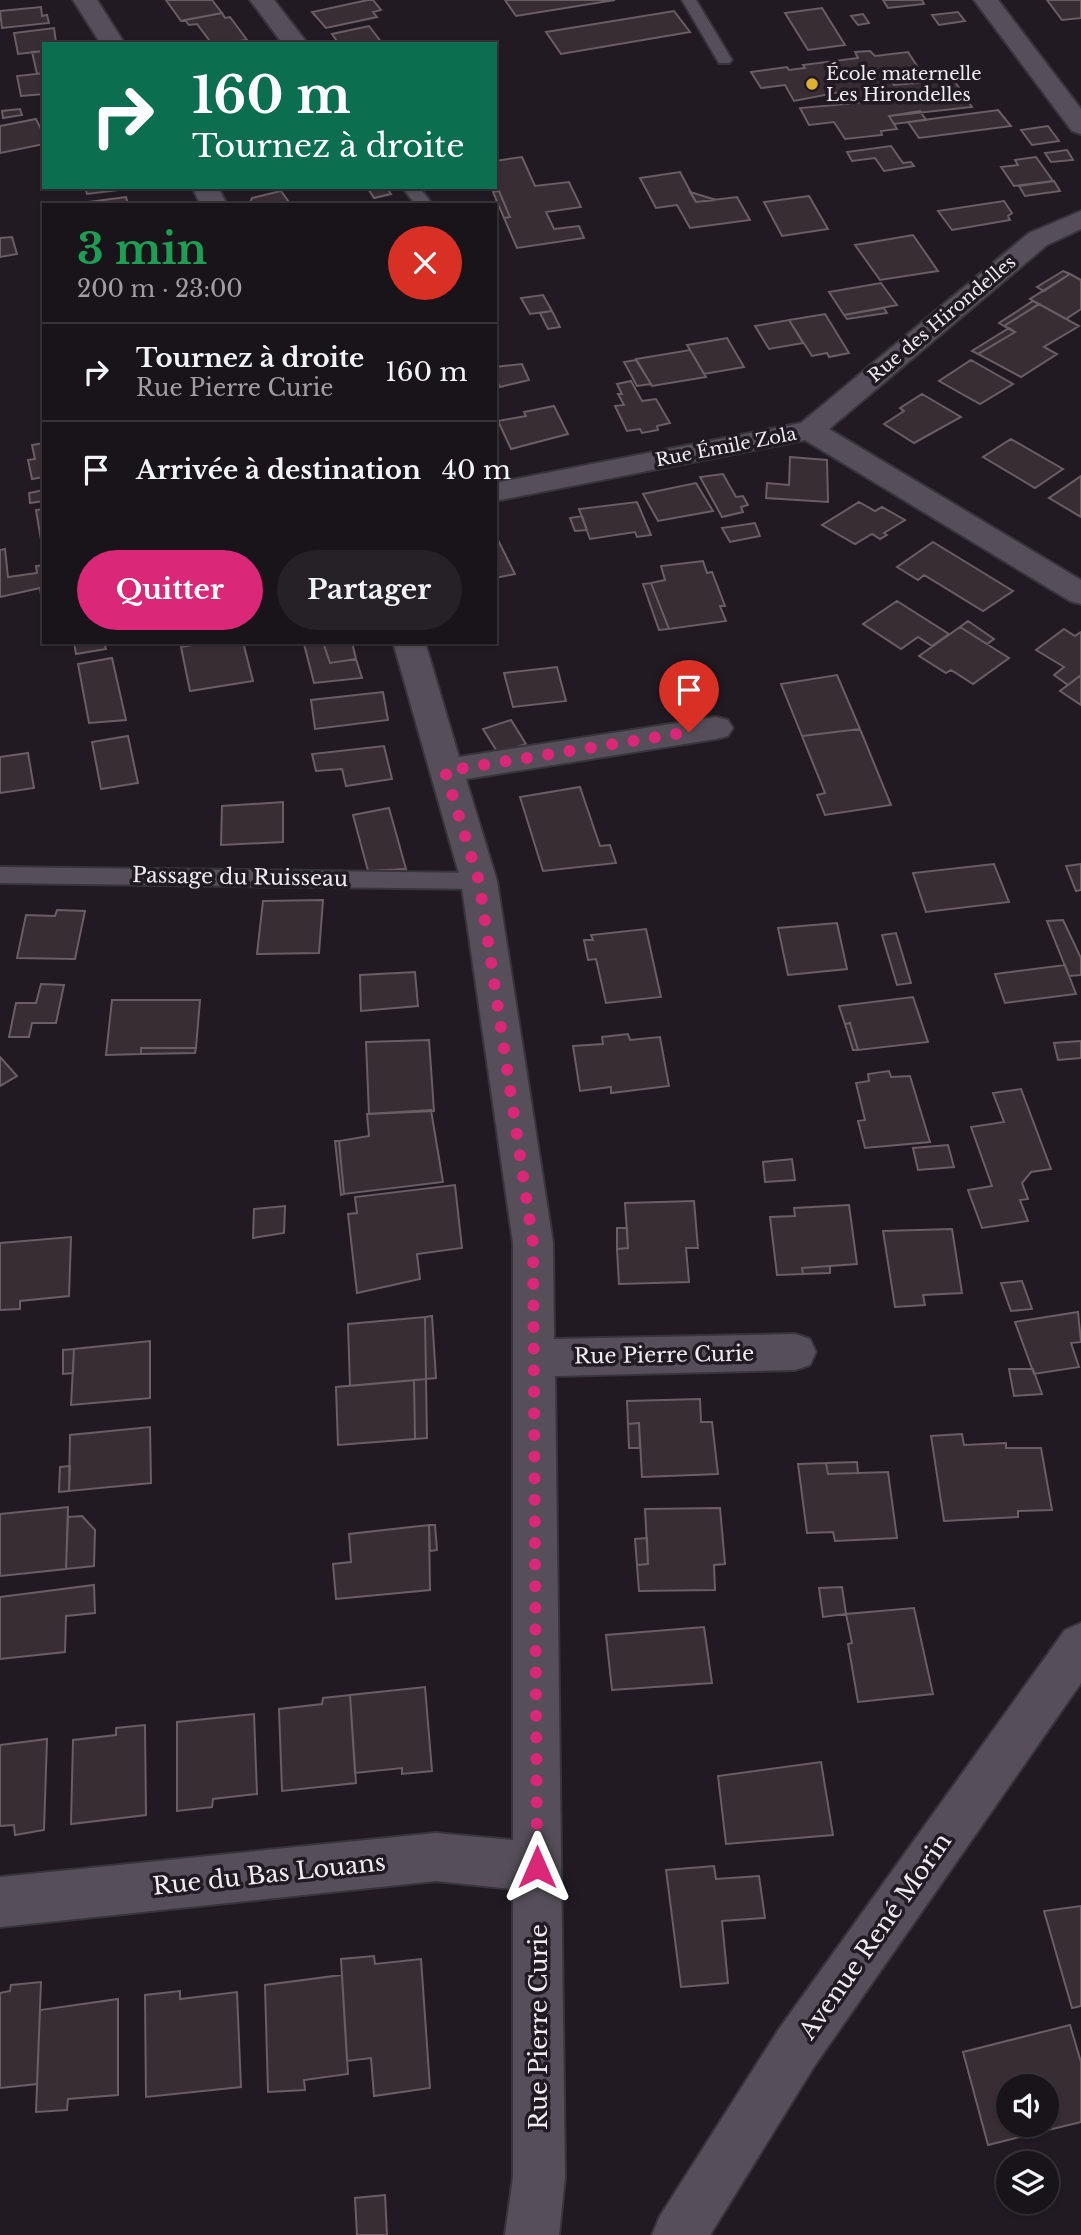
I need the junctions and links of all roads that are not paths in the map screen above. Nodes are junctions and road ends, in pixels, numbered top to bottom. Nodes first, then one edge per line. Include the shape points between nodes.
1 (85, 0) edge
2 (262, 0) edge
3 (689, 0) edge
4 (986, 0) edge
5 (112, 42) edge
6 (294, 42) edge
7 (724, 60) dead end
8 (1072, 98) edge
9 (1081, 126) edge
10 (412, 189) edge
11 (423, 203) edge
12 (1081, 219) edge
13 (810, 430) junction
14 (497, 492) edge
15 (1081, 594) edge
16 (410, 644) edge
17 (716, 728) dead end
18 (445, 771) junction
19 (0, 874) edge
20 (479, 881) junction
21 (795, 1352) dead end
22 (534, 1357) junction
23 (1081, 1645) edge
24 (537, 1867) junction
25 (0, 1902) edge
26 (532, 2235) edge
27 (679, 2235) edge

1 - 5 street
2 - 6 street
3 - 7 lane
4 - 8 street
8 - 9 street
10 - 11 lane
12 - 13 street, Rue des Hirondelles via 1038,239
13 - 14 street, Rue Émile Zola
13 - 15 street, Rue Émile Zola
16 - 18 street, Rue Pierre Curie
17 - 18 street
18 - 20 street, Rue Pierre Curie
19 - 20 lane, Passage du Ruisseau
20 - 22 street, Rue Pierre Curie via 533,1243
21 - 22 street, Rue Pierre Curie
22 - 24 street, Rue Pierre Curie
23 - 27 street, Avenue René Morin via 797,2047
24 - 25 street, Rue du Bas Louans via 436,1857
24 - 26 street, Rue Pierre Curie via 539,2177

